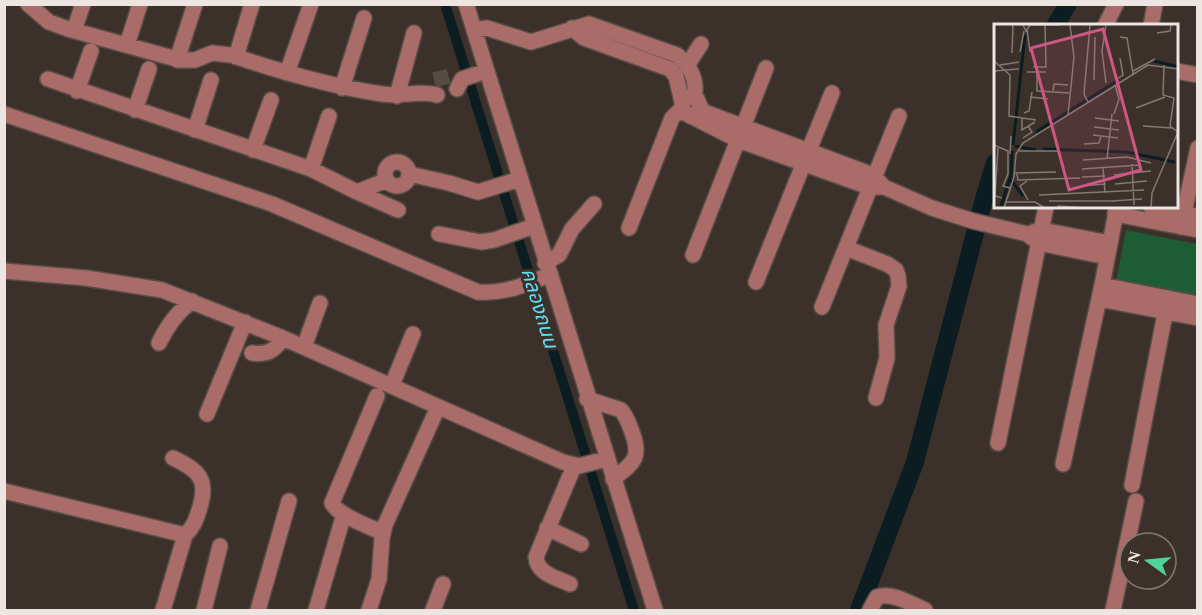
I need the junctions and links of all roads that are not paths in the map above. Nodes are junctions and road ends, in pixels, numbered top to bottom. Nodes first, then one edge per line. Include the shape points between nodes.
1 (28, 4) edge
2 (83, 4) edge
3 (140, 4) edge
4 (195, 4) edge
5 (252, 4) edge
6 (311, 4) edge
7 (466, 4) edge
8 (1116, 4) edge
9 (1155, 4) edge
10 (364, 18) dead end
11 (1106, 24) edge
12 (1151, 24) edge
13 (572, 28) junction
14 (74, 30) junction
15 (474, 30) junction
16 (414, 33) dead end
17 (701, 44) dead end
18 (127, 45) junction
19 (92, 51) dead end
20 (236, 57) junction
21 (177, 60) junction
22 (688, 64) junction
23 (766, 68) dead end
24 (149, 69) dead end
25 (1178, 71) edge
26 (483, 72) junction
27 (287, 73) junction
28 (1197, 75) edge
29 (48, 79) dead end
30 (211, 80) dead end
31 (459, 80) tunnel mouth
32 (342, 87) junction
33 (432, 89) tunnel mouth
34 (77, 91) junction
35 (832, 93) dead end
36 (397, 96) junction
37 (271, 100) dead end
38 (689, 107) junction
39 (135, 110) junction
40 (4, 114) edge
41 (329, 116) dead end
42 (899, 116) dead end
43 (195, 130) junction
44 (741, 133) junction
45 (1197, 148) edge
46 (253, 150) junction
47 (806, 156) junction
48 (311, 169) junction
49 (514, 177) junction
50 (876, 183) junction
51 (357, 192) junction
52 (594, 204) dead end
53 (1046, 208) edge
54 (1154, 208) edge
55 (398, 210) dead end
56 (1116, 211) edge
57 (1187, 219) edge
58 (531, 227) junction
59 (629, 228) dead end
60 (1197, 230) edge
61 (439, 234) dead end
62 (1036, 236) junction
63 (846, 248) junction
64 (1108, 250) junction
65 (693, 255) dead end
66 (4, 271) edge
67 (545, 272) junction
68 (756, 282) dead end
69 (1101, 292) junction
70 (192, 301) junction
71 (320, 303) dead end
72 (1197, 304) edge
73 (1167, 305) junction
74 (822, 307) dead end
75 (1197, 318) edge
76 (245, 322) junction
77 (413, 334) dead end
78 (283, 338) junction
79 (159, 344) dead end
80 (304, 347) junction
81 (252, 353) dead end
82 (392, 385) junction
83 (377, 396) dead end
84 (876, 398) dead end
85 (587, 399) junction
86 (438, 407) junction
87 (207, 414) dead end
88 (998, 443) dead end
89 (173, 458) dead end
90 (603, 460) junction
91 (1064, 464) dead end
92 (576, 466) junction
93 (613, 479) junction
94 (1132, 485) dead end
95 (4, 491) edge
96 (289, 501) dead end
97 (1136, 501) dead end
98 (344, 514) junction
99 (547, 528) junction
100 (383, 533) junction
101 (185, 535) junction
102 (581, 544) dead end
103 (220, 546) dead end
104 (443, 584) dead end
105 (570, 584) dead end
106 (163, 610) edge
107 (204, 610) edge
108 (258, 610) edge
109 (316, 610) edge
110 (369, 610) edge
111 (433, 610) edge
112 (655, 610) edge
113 (870, 610) edge
114 (925, 610) edge
115 (1113, 610) edge

1 - 14 street via 49,22
2 - 14 street
3 - 18 street
4 - 21 street
5 - 20 street
6 - 27 street
7 - 15 street
8 - 11 street
9 - 12 street
10 - 32 street
13 - 15 street via 531,42 487,28
13 - 22 street via 590,24 677,55
13 - 38 street via 584,38 670,69
14 - 18 street
15 - 26 street
16 - 36 street
17 - 22 street
18 - 21 street
19 - 34 street
20 - 21 street via 212,53 195,60
20 - 27 street
22 - 38 street via 697,85
23 - 44 street
24 - 39 street
25 - 28 street
26 - 31 street
26 - 49 street
27 - 32 street
29 - 34 street
30 - 43 street
32 - 36 street
33 - 36 street
34 - 39 street
35 - 47 street
37 - 46 street
38 - 44 street
38 - 59 street via 672,118
39 - 43 street
40 - 67 street via 272,204 477,292 494,293 521,286
41 - 48 street
42 - 50 street
43 - 46 street
44 - 47 street
44 - 65 street
45 - 57 street
46 - 48 street
47 - 50 street
47 - 68 street
48 - 51 street
49 - 51 street via 463,187 409,174 400,186 387,180
49 - 58 street
50 - 62 street via 973,221
50 - 63 street
51 - 55 street
52 - 67 street via 572,229
53 - 62 street
54 - 57 street
56 - 57 street
56 - 64 street
57 - 60 street
58 - 61 street via 481,242
58 - 67 street
62 - 64 street
62 - 88 street
63 - 74 street
63 - 84 street via 887,264 898,276 899,286 886,325 887,358
64 - 69 street
66 - 70 street via 136,285
67 - 85 street
69 - 73 street
69 - 91 street
70 - 76 street
70 - 79 street via 167,326
71 - 80 street
72 - 73 street
73 - 75 street
73 - 94 street
76 - 78 street
76 - 87 street
77 - 82 street
78 - 80 street
78 - 81 street via 272,351
80 - 82 street
82 - 86 street
83 - 98 street via 332,499 335,509
85 - 90 street
85 - 93 street via 621,410 635,440 633,463
86 - 92 street
86 - 100 street
89 - 101 street via 195,470 204,488 195,523
90 - 92 street
90 - 93 street
92 - 99 street
93 - 112 street
95 - 101 street
96 - 108 street
97 - 115 street
98 - 100 street
98 - 109 street
99 - 102 street
99 - 105 street via 536,563 544,572
100 - 110 street via 379,579
101 - 106 street
103 - 107 street
104 - 111 street
113 - 114 street via 877,597 883,595

